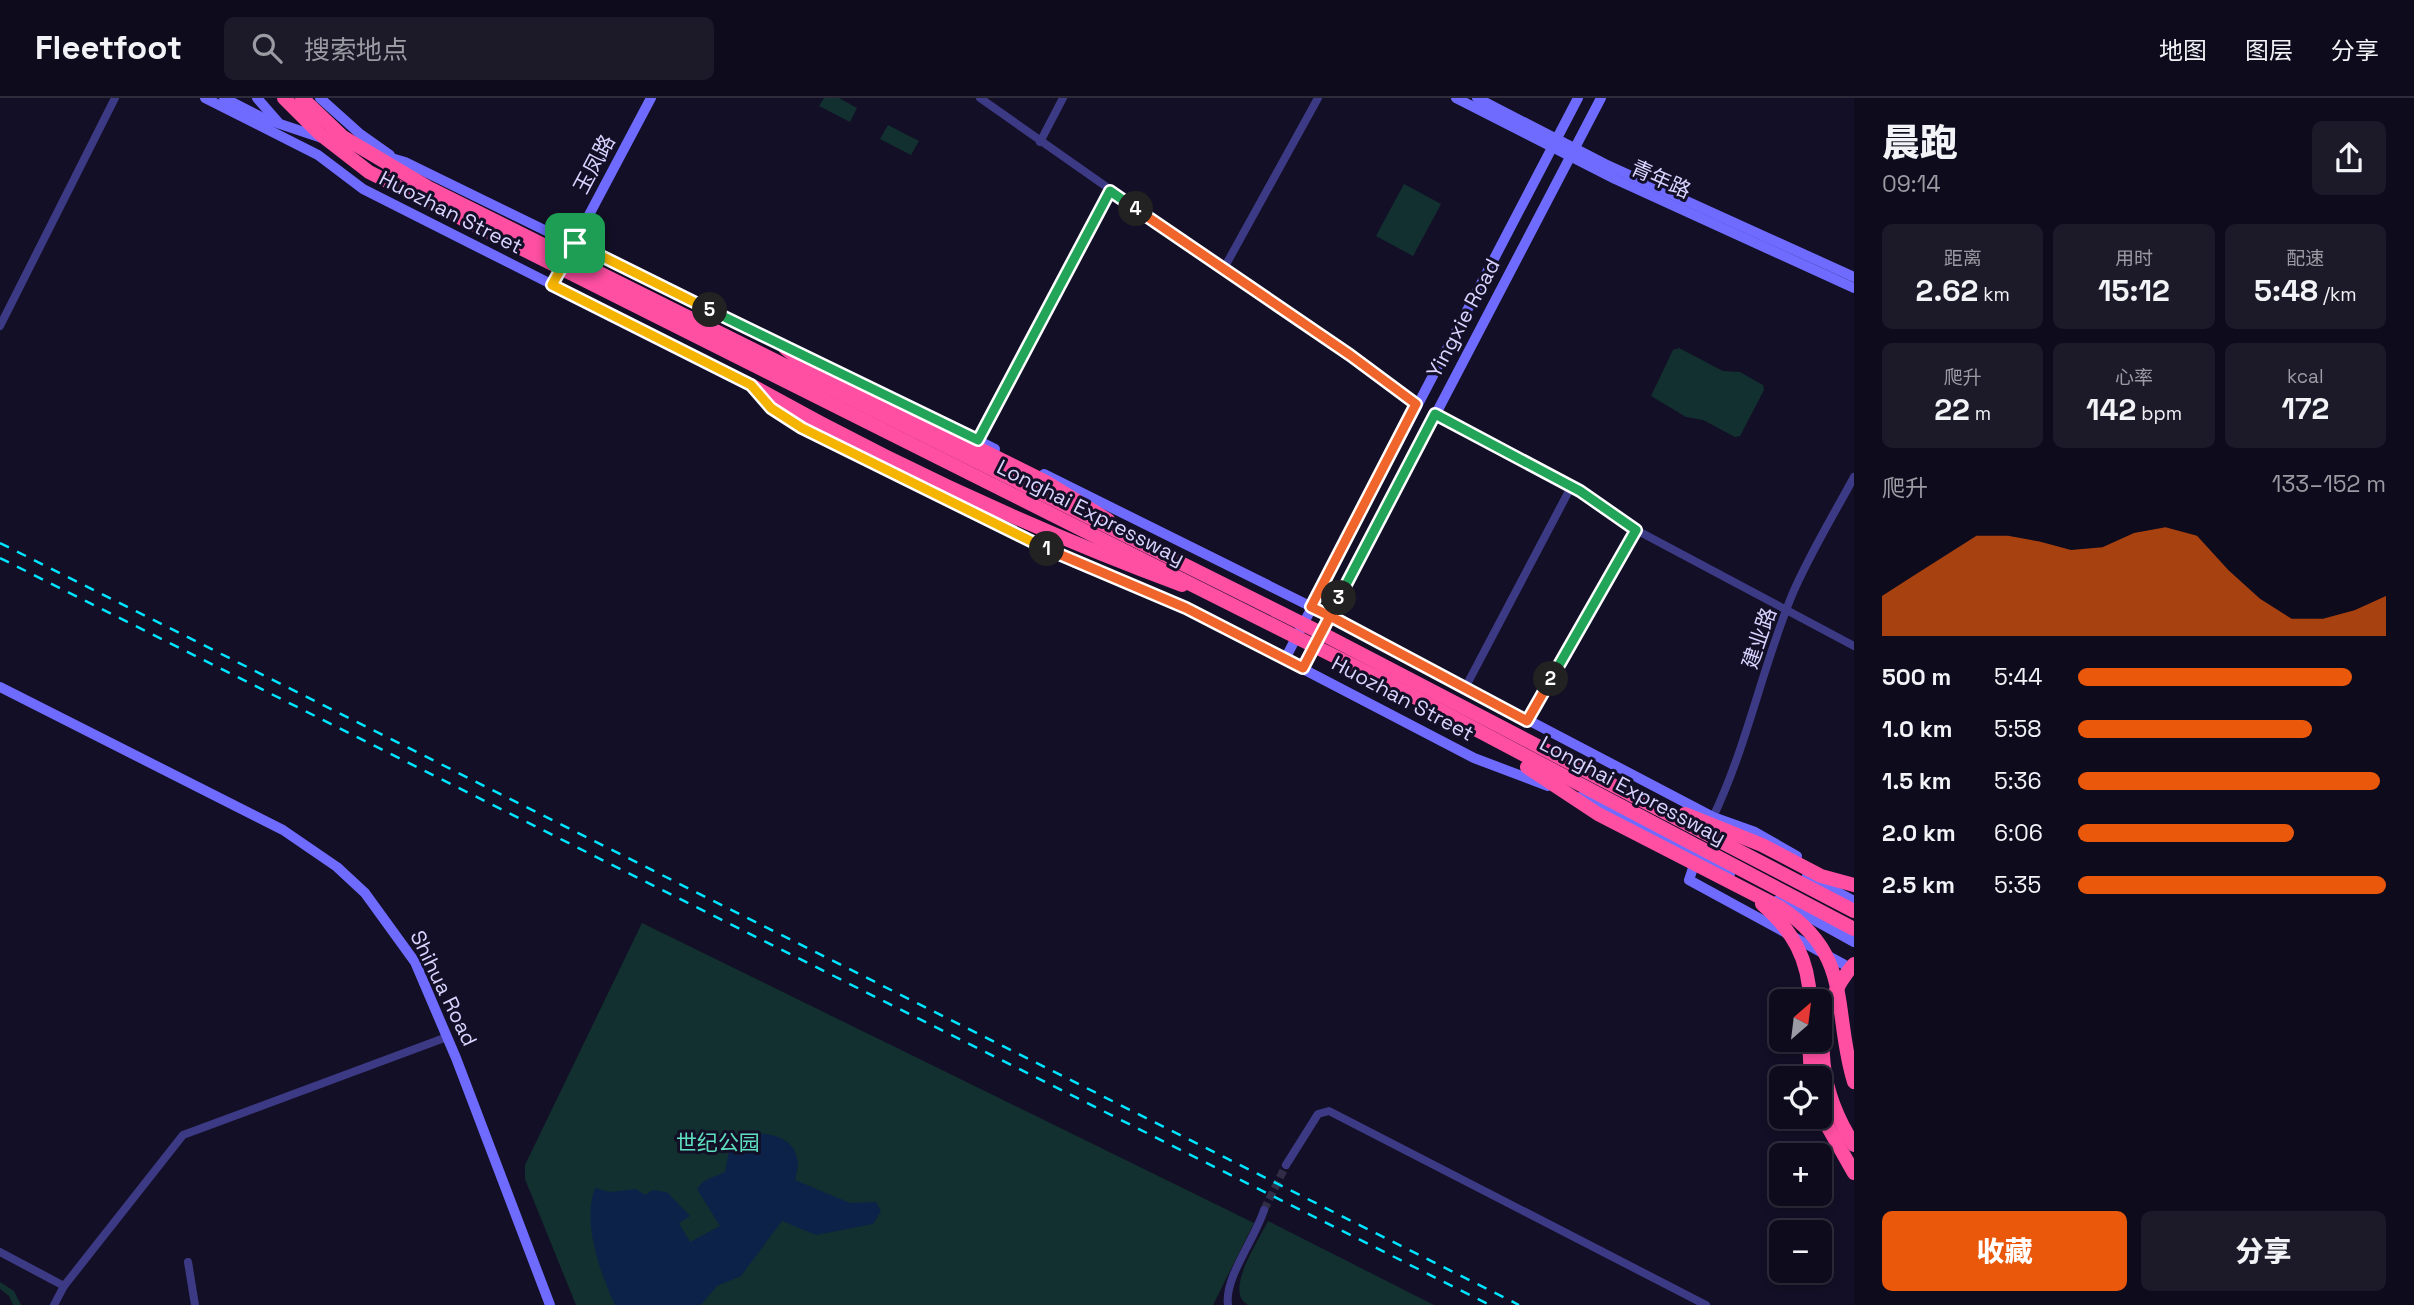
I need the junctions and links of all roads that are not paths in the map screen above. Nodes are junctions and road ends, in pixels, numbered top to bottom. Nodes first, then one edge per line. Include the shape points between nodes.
1 (115, 98) edge
2 (205, 98) edge
3 (223, 98) edge
4 (257, 98) edge
5 (284, 98) edge
6 (302, 98) edge
7 (320, 98) edge
8 (651, 98) edge
9 (980, 98) edge
10 (1063, 98) edge
11 (1318, 98) edge
12 (1456, 98) edge
13 (1478, 98) edge
14 (1578, 98) edge
15 (1601, 98) edge
16 (283, 126) junction
17 (1040, 142) junction
18 (1554, 143) junction
19 (1572, 153) junction
20 (318, 155) junction
21 (405, 162) junction
22 (1110, 191) junction
23 (575, 243) junction
24 (1223, 270) junction
25 (1854, 277) edge
26 (552, 285) junction
27 (1854, 288) edge
28 (0, 326) edge
29 (785, 348) junction
30 (751, 385) junction
31 (1416, 404) junction
32 (1435, 414) junction
33 (978, 440) junction
34 (1854, 477) edge
35 (1571, 487) junction
36 (1636, 530) junction
37 (1167, 556) junction
38 (1225, 602) junction
39 (1311, 607) junction
40 (1787, 610) junction
41 (1330, 616) junction
42 (1854, 646) edge
43 (1285, 659) junction
44 (1303, 668) junction
45 (0, 687) edge
46 (1465, 688) junction
47 (1527, 721) junction
48 (1478, 732) junction
49 (1621, 789) junction
50 (1713, 817) junction
51 (1697, 856) junction
52 (1854, 887) edge
53 (1745, 889) junction
54 (1854, 901) edge
55 (1854, 911) edge
56 (1854, 929) edge
57 (1854, 942) edge
58 (1854, 964) edge
59 (1854, 970) edge
60 (1809, 989) edge
61 (447, 1037) junction
62 (1854, 1082) edge
63 (1829, 1129) edge
64 (1854, 1145) edge
65 (1286, 1165) tunnel mouth
66 (1854, 1173) edge
67 (1264, 1210) tunnel mouth
68 (0, 1252) edge
69 (188, 1262) dead end
70 (64, 1286) junction
71 (54, 1305) edge
72 (195, 1305) edge
73 (550, 1305) edge
74 (1228, 1305) edge
75 (1706, 1305) edge

1 - 28 street
2 - 20 street, Huozhan Street
3 - 16 street, Huozhan Street
4 - 16 street
5 - 38 highway, Longhai Expressway, bridge via 320,134 369,172
6 - 37 highway, Longhai Expressway, bridge via 352,143 429,188
7 - 21 street via 359,133
8 - 23 street, 玉凤路
9 - 17 street
10 - 17 street
11 - 24 street
12 - 18 street, 青年路
13 - 18 street, 青年路
14 - 18 street, Yingxie Road
15 - 19 street, Yingxie Road
16 - 20 street
16 - 21 street, Huozhan Street
17 - 22 street
18 - 19 street, 青年路
18 - 31 street, Yingxie Road
19 - 25 street, 青年路
19 - 27 street, 青年路
19 - 32 street, Yingxie Road
20 - 26 street, Huozhan Street via 363,189
21 - 23 street, Huozhan Street
22 - 24 street
22 - 33 street
23 - 26 street, 玉凤路
23 - 29 street, Huozhan Street
24 - 31 street
26 - 30 street, Huozhan Street
29 - 33 street, Huozhan Street
29 - 37 highway, bridge via 812,366 1046,482
30 - 38 highway, bridge via 1091,551
30 - 43 street, Huozhan Street via 771,408 802,428 1073,562 1186,608
31 - 39 street, Yingxie Road
32 - 35 street
32 - 41 street, Yingxie Road
33 - 39 street, Huozhan Street
34 - 40 street, 建业路
35 - 36 street
35 - 46 street
36 - 40 street
36 - 47 street
37 - 49 highway, Longhai Expressway, bridge
38 - 48 highway, Longhai Expressway, bridge
39 - 41 street, Huozhan Street
39 - 43 street, Yingxie Road
40 - 42 street
40 - 50 street, 建业路 via 1732,779
41 - 44 street, Yingxie Road
41 - 46 street, Huozhan Street
43 - 44 street, Huozhan Street
44 - 51 street, Huozhan Street via 1474,758 1601,805
45 - 61 street, Shihua Road via 283,830 337,867 365,893 404,944
46 - 47 street, Huozhan Street
47 - 50 street, Huozhan Street
48 - 53 highway, bridge via 1581,805
48 - 56 highway, Longhai Expressway, bridge
49 - 52 highway, bridge
49 - 55 highway, Longhai Expressway, bridge
50 - 52 street via 1755,832
50 - 54 street via 1759,851
51 - 57 street, Huozhan Street
51 - 59 street via 1689,880
53 - 60 highway, bridge via 1797,943
53 - 62 highway, bridge via 1792,915 1825,947 1842,989
58 - 64 highway, bridge via 1831,999 1822,1049 1829,1097
61 - 70 street via 183,1135
61 - 73 street, Shihua Road
63 - 66 highway
65 - 75 street via 1318,1114 1329,1111
67 - 74 street via 1226,1292
68 - 70 street
69 - 72 street
70 - 71 street

